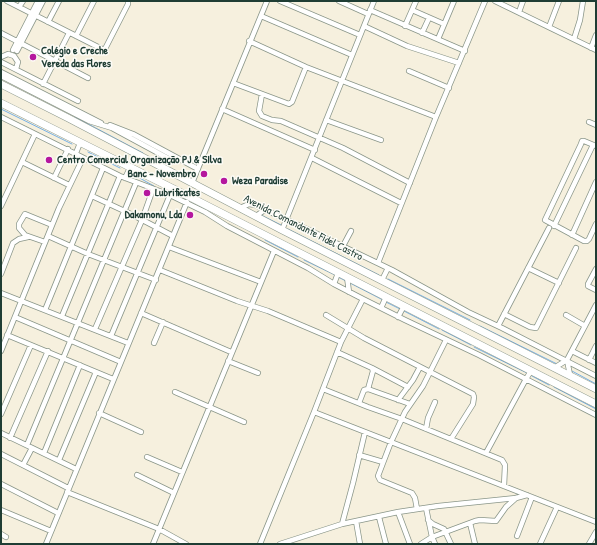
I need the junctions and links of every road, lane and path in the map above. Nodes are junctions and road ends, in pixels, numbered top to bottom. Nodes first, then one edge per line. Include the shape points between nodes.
1 (7, 1) edge
2 (23, 1) edge
3 (38, 1) edge
4 (43, 1) edge
5 (59, 1) edge
6 (94, 1) edge
7 (128, 1) edge
8 (267, 1) edge
9 (280, 1) edge
10 (339, 1) edge
11 (374, 1) edge
12 (416, 1) edge
13 (454, 1) edge
14 (485, 1) edge
15 (494, 1) edge
16 (523, 1) edge
17 (559, 1) edge
18 (583, 1) edge
19 (20, 7) junction
20 (412, 10) junction
21 (369, 12) junction
22 (519, 12) junction
23 (33, 14) junction
24 (260, 16) junction
25 (428, 18) junction
26 (48, 22) junction
27 (444, 24) junction
28 (364, 26) junction
29 (405, 26) junction
30 (549, 27) junction
31 (1, 33) edge
32 (69, 33) junction
33 (422, 33) junction
34 (360, 35) junction
35 (596, 35) edge
36 (76, 36) junction
37 (438, 39) junction
38 (574, 39) junction
39 (249, 41) junction
40 (19, 42) junction
41 (594, 49) edge
42 (465, 51) junction
43 (13, 53) junction
44 (352, 55) junction
45 (1, 57) edge
46 (54, 61) junction
47 (1, 62) edge
48 (459, 63) junction
49 (306, 67) junction
50 (16, 69) junction
51 (409, 71) dead end
52 (1, 72) edge
53 (1, 76) edge
54 (88, 78) dead end
55 (342, 80) junction
56 (233, 83) junction
57 (43, 84) junction
58 (2, 85) edge
59 (449, 88) junction
60 (262, 94) junction
61 (78, 101) dead end
62 (1, 103) edge
63 (222, 109) junction
64 (1, 117) edge
65 (436, 117) junction
66 (272, 120) junction
67 (326, 120) junction
68 (89, 121) junction
69 (589, 122) dead end
70 (102, 123) junction
71 (596, 125) edge
72 (269, 129) junction
73 (35, 134) junction
74 (320, 137) junction
75 (381, 140) dead end
76 (80, 143) junction
77 (595, 146) edge
78 (68, 149) junction
79 (315, 150) junction
80 (76, 154) junction
81 (83, 158) junction
82 (312, 158) junction
83 (173, 161) dead end
84 (22, 162) junction
85 (103, 168) junction
86 (130, 168) junction
87 (198, 169) junction
88 (123, 177) junction
89 (54, 178) junction
90 (596, 182) edge
91 (136, 183) junction
92 (192, 183) junction
93 (410, 183) junction
94 (69, 185) junction
95 (153, 189) junction
96 (170, 195) junction
97 (92, 196) junction
98 (188, 200) junction
99 (401, 203) junction
100 (108, 204) junction
101 (1, 206) edge
102 (258, 206) junction
103 (240, 208) junction
104 (266, 209) junction
105 (124, 212) junction
106 (248, 212) junction
107 (256, 216) junction
108 (286, 219) junction
109 (142, 220) junction
110 (234, 220) junction
111 (596, 224) edge
112 (52, 225) junction
113 (554, 226) junction
114 (248, 227) junction
115 (156, 228) junction
116 (549, 228) dead end
117 (282, 230) junction
118 (351, 231) dead end
119 (239, 232) junction
120 (260, 233) junction
121 (244, 235) junction
122 (572, 235) junction
123 (48, 236) junction
124 (173, 236) junction
125 (28, 237) junction
126 (256, 241) junction
127 (45, 242) junction
128 (343, 246) junction
129 (71, 247) junction
130 (169, 247) junction
131 (576, 248) dead end
132 (274, 251) junction
133 (88, 254) junction
134 (303, 255) junction
135 (104, 260) junction
136 (3, 261) edge
137 (378, 263) junction
138 (299, 264) junction
139 (121, 267) junction
140 (388, 268) junction
141 (528, 268) junction
142 (596, 269) edge
143 (160, 270) junction
144 (138, 273) junction
145 (338, 273) junction
146 (1, 274) edge
147 (347, 277) junction
148 (156, 280) junction
149 (382, 280) junction
150 (261, 282) junction
151 (558, 283) junction
152 (334, 284) junction
153 (596, 290) edge
154 (349, 292) junction
155 (1, 293) edge
156 (386, 297) junction
157 (363, 299) junction
158 (22, 301) junction
159 (596, 305) edge
160 (251, 306) junction
161 (404, 306) junction
162 (381, 308) junction
163 (45, 310) junction
164 (141, 313) junction
165 (504, 314) junction
166 (326, 315) dead end
167 (566, 315) dead end
168 (62, 316) junction
169 (15, 317) junction
170 (398, 317) junction
171 (163, 322) junction
172 (79, 323) junction
173 (442, 326) junction
174 (498, 326) junction
175 (585, 326) junction
176 (95, 329) junction
177 (348, 329) junction
178 (8, 335) junction
179 (111, 336) junction
180 (437, 336) junction
181 (71, 340) junction
182 (446, 340) junction
183 (341, 342) junction
184 (474, 342) junction
185 (128, 343) junction
186 (154, 343) dead end
187 (31, 345) junction
188 (596, 346) edge
189 (470, 350) junction
190 (1, 351) edge
191 (48, 351) junction
192 (572, 351) junction
193 (231, 352) junction
194 (337, 352) junction
195 (63, 358) junction
196 (567, 360) junction
197 (589, 360) junction
198 (228, 361) junction
199 (121, 362) junction
200 (596, 363) edge
201 (80, 365) junction
202 (420, 367) junction
203 (372, 368) junction
204 (554, 368) junction
205 (96, 372) junction
206 (429, 372) junction
207 (532, 372) junction
208 (258, 373) dead end
209 (570, 375) junction
210 (596, 376) edge
211 (113, 379) junction
212 (526, 380) junction
213 (408, 387) junction
214 (323, 389) junction
215 (368, 389) junction
216 (596, 389) edge
217 (175, 392) dead end
218 (398, 400) junction
219 (436, 402) dead end
220 (359, 403) junction
221 (410, 404) junction
222 (596, 404) edge
223 (209, 407) junction
224 (314, 412) junction
225 (1, 414) edge
226 (99, 414) junction
227 (596, 415) edge
228 (402, 419) junction
229 (244, 422) dead end
230 (426, 429) junction
231 (141, 432) dead end
232 (365, 432) junction
233 (1, 433) edge
234 (10, 438) junction
235 (451, 439) junction
236 (391, 442) junction
237 (27, 445) junction
238 (32, 448) junction
239 (44, 453) junction
240 (486, 453) junction
241 (1, 454) edge
242 (359, 455) junction
243 (147, 457) dead end
244 (59, 460) junction
245 (383, 462) junction
246 (23, 465) junction
247 (76, 469) junction
248 (182, 472) junction
249 (137, 475) dead end
250 (1, 484) edge
251 (504, 486) junction
252 (67, 490) junction
253 (174, 492) junction
254 (527, 495) junction
255 (532, 497) junction
256 (516, 498) junction
257 (557, 507) junction
258 (426, 508) junction
259 (417, 509) junction
260 (1, 510) edge
261 (398, 512) junction
262 (58, 513) junction
263 (379, 517) junction
264 (428, 520) junction
265 (356, 522) junction
266 (596, 522) edge
267 (470, 523) junction
268 (342, 524) junction
269 (159, 529) junction
270 (51, 531) junction
271 (446, 531) junction
272 (596, 532) edge
273 (517, 536) dead end
274 (432, 537) junction
275 (46, 544) edge
276 (153, 544) edge
277 (186, 544) edge
278 (260, 544) edge
279 (280, 544) edge
280 (360, 544) edge
281 (386, 544) edge
282 (410, 544) edge
283 (421, 544) edge
284 (435, 544) edge
285 (451, 544) edge
286 (475, 544) edge
287 (540, 544) edge
288 (589, 544) edge

1 - 19 street
2 - 19 street
3 - 23 street
4 - 23 street
5 - 26 street
6 - 36 street
7 - 36 street via 128,6 105,49
8 - 24 street
9 - 34 street
10 - 21 street
11 - 21 street
12 - 20 street
13 - 27 street
14 - 42 street
15 - 22 street
16 - 22 street
17 - 30 street
18 - 38 street
19 - 23 street
20 - 25 street
20 - 29 street
21 - 28 street
21 - 29 street
22 - 30 street
23 - 26 street
23 - 40 street
24 - 39 street
24 - 44 street
25 - 27 street
25 - 33 street
26 - 32 street
27 - 37 street
28 - 34 street
28 - 48 street via 407,46
29 - 33 street
30 - 38 street
31 - 40 street
32 - 36 street
32 - 46 street
33 - 37 street
34 - 44 street
35 - 41 street
37 - 42 street
38 - 41 street
39 - 49 street
39 - 56 street
40 - 43 street
40 - 46 street
42 - 48 street
43 - 45 street
43 - 50 street via 18,62
44 - 55 street
46 - 54 street
46 - 57 street
47 - 50 street
48 - 59 street
49 - 55 street
49 - 60 street via 291,104
50 - 57 street
51 - 59 street
52 - 70 street
53 - 68 street
55 - 65 street
55 - 67 street
56 - 60 street
56 - 63 street
57 - 61 street
58 - 92 highway, Avenida Comandante Fidel Castro
59 - 65 street
60 - 66 street via 260,113
62 - 76 highway
63 - 72 street
63 - 87 street
64 - 73 street
65 - 93 street
66 - 72 street
66 - 74 street via 281,121
67 - 74 street
67 - 75 street
68 - 70 street
68 - 83 street via 112,128
69 - 71 street
70 - 87 street via 126,131
72 - 79 street
73 - 78 street
73 - 84 street
74 - 79 street
74 - 93 street
76 - 80 street
76 - 86 highway
77 - 113 street
77 - 113 street via 582,141 545,220
78 - 80 street
78 - 89 street
79 - 82 street
80 - 81 street
81 - 85 street
81 - 94 street
82 - 99 street
82 - 108 street
84 - 89 street
84 - 101 street
85 - 88 street
85 - 97 street
86 - 88 street
86 - 98 highway
87 - 92 street
88 - 91 street
88 - 100 street
89 - 94 street
90 - 122 street
91 - 95 street
91 - 105 street
92 - 103 highway, Avenida Comandante Fidel Castro
93 - 99 street
94 - 112 street
95 - 96 street
95 - 109 street
96 - 98 street
96 - 115 street
97 - 100 street
97 - 129 street
98 - 110 highway
98 - 119 street via 216,220
98 - 124 street
99 - 137 street
100 - 105 street
100 - 133 street
102 - 103 street via 249,204
102 - 104 street
102 - 106 street
103 - 106 highway, Avenida Comandante Fidel Castro
104 - 107 street
104 - 108 street
105 - 109 street
105 - 135 street
106 - 107 highway, Avenida Comandante Fidel Castro
107 - 117 highway, Avenida Comandante Fidel Castro
108 - 117 street
108 - 128 street
109 - 115 street
109 - 139 street
110 - 114 highway
110 - 119 street via 234,227
111 - 122 street via 587,241
112 - 123 street
112 - 125 street via 25,214 19,227
113 - 122 street
114 - 120 highway
114 - 121 street
115 - 124 street
115 - 144 street
116 - 141 street
117 - 149 highway, Avenida Comandante Fidel Castro
118 - 128 street
119 - 121 street
120 - 126 street
120 - 134 highway
121 - 126 street
123 - 127 street
123 - 129 street
124 - 130 street
125 - 127 street
125 - 136 street via 14,243
126 - 132 street
127 - 158 street
128 - 137 street
129 - 133 street
129 - 163 street
130 - 143 street
130 - 150 street
131 - 151 street
132 - 138 street
132 - 150 street
133 - 135 street
133 - 168 street
134 - 138 street
134 - 145 highway
135 - 139 street
135 - 172 street
136 - 146 street
137 - 140 street
138 - 152 street
139 - 144 street
139 - 176 street
140 - 149 street
140 - 174 street
141 - 151 street
141 - 165 street
142 - 153 street via 588,284
143 - 148 street
143 - 160 street
144 - 148 street
144 - 179 street
145 - 147 highway
145 - 152 street
147 - 154 street
147 - 156 highway
148 - 164 street
149 - 204 highway, Avenida Comandante Fidel Castro
150 - 160 street
151 - 165 street via 536,328
152 - 154 street
154 - 157 street
155 - 158 street
156 - 161 highway
156 - 162 street
157 - 162 street
157 - 177 street
158 - 163 street
158 - 169 street
159 - 175 street
160 - 183 street
160 - 193 street
161 - 170 street
161 - 173 highway
162 - 170 street
163 - 168 street
164 - 171 street
164 - 185 street
165 - 174 street
166 - 177 street
167 - 175 street
168 - 172 street
169 - 178 street
169 - 181 street
170 - 180 street
171 - 186 street
171 - 193 street
172 - 176 street
172 - 181 street
173 - 180 street
173 - 184 highway
174 - 196 street
175 - 192 street
176 - 179 street
177 - 183 street
177 - 202 street
178 - 187 street
178 - 190 street
179 - 185 street
180 - 182 street
181 - 195 street
181 - 199 street
182 - 189 street
182 - 206 street
183 - 194 street
184 - 189 street
184 - 207 highway
185 - 199 street
187 - 191 street
187 - 225 street
188 - 197 street
189 - 212 street
191 - 195 street
191 - 234 street
192 - 196 street
192 - 197 street
193 - 198 street
194 - 203 street
194 - 214 street
195 - 201 street
195 - 237 street
196 - 204 street
196 - 209 street
196 - 210 street
197 - 200 street
198 - 208 street
198 - 223 street
199 - 211 street
201 - 205 street
201 - 239 street
202 - 206 street
202 - 213 street
203 - 213 street
203 - 215 street
204 - 209 highway, Avenida Comandante Fidel Castro
205 - 211 street
205 - 244 street
206 - 221 street
206 - 235 street via 474,395 473,404
207 - 212 street
207 - 222 highway
209 - 216 highway, Avenida Comandante Fidel Castro
211 - 226 street
212 - 227 street
212 - 240 street
213 - 218 street
214 - 220 street
214 - 224 street
215 - 218 street
215 - 220 street via 364,390
217 - 223 street
218 - 221 street
219 - 230 street
220 - 228 street
221 - 228 street
223 - 229 street
223 - 248 street
224 - 232 street
224 - 278 street
226 - 231 street
226 - 247 street
228 - 230 street
228 - 236 street
230 - 235 street
232 - 236 street
232 - 242 street
233 - 234 street
234 - 237 street
235 - 240 street
236 - 245 street
236 - 251 street
237 - 238 street
238 - 239 street
238 - 246 street
239 - 244 street
240 - 251 street via 504,463
241 - 246 street
242 - 245 street
242 - 268 street
243 - 248 street
244 - 247 street
245 - 259 street via 378,478 412,493
246 - 252 street
247 - 252 street
248 - 253 street
249 - 253 street
250 - 262 street
251 - 254 street
252 - 262 street
252 - 269 street
253 - 269 street
254 - 255 street
254 - 256 street
255 - 257 street
255 - 273 street
256 - 258 street
256 - 267 street via 496,521 480,520
257 - 266 street
257 - 287 street
258 - 259 street
258 - 264 street
259 - 261 street
260 - 270 street
261 - 263 street
261 - 282 street
262 - 270 street
263 - 265 street
263 - 281 street
264 - 271 street
264 - 274 street
265 - 268 street
265 - 280 street
267 - 271 street
267 - 286 street
268 - 279 street
269 - 276 street
269 - 277 street
270 - 275 street
271 - 274 street
271 - 285 street
272 - 288 street
274 - 283 street
274 - 284 street

